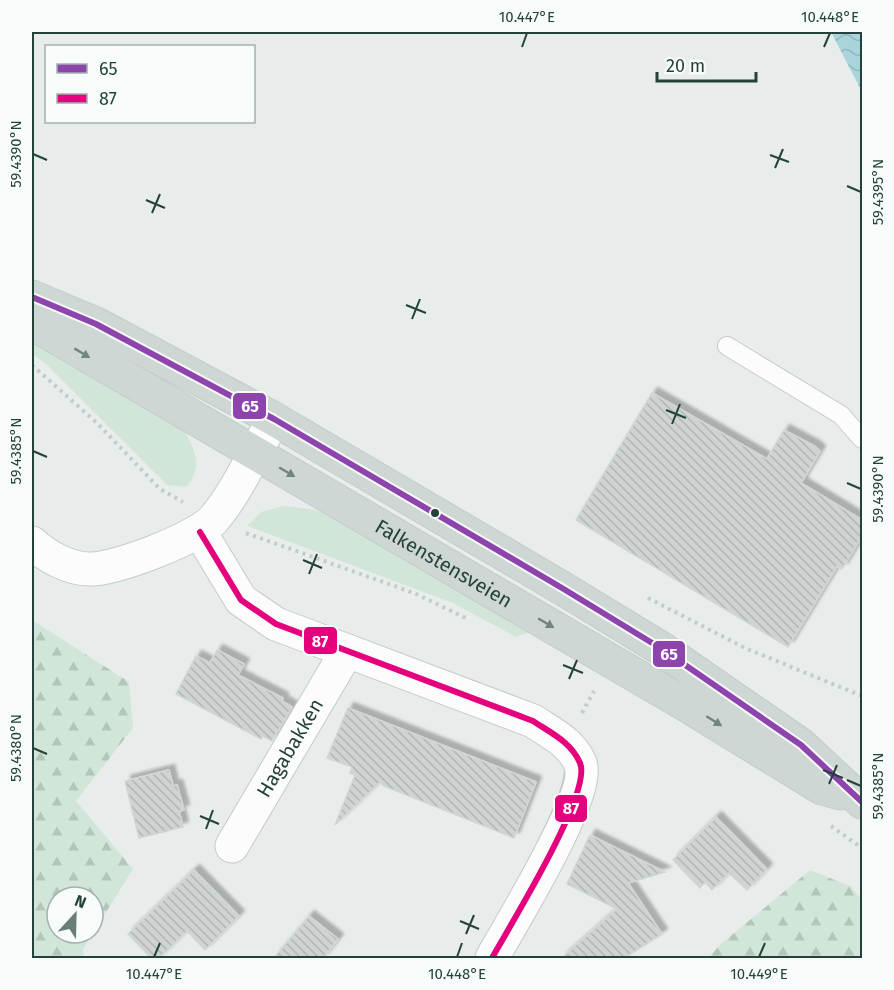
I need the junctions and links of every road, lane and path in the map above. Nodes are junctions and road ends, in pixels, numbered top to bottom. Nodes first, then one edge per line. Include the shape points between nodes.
1 (32, 297) edge
2 (32, 323) edge
3 (727, 346) dead end
4 (32, 365) edge
5 (274, 419) junction
6 (862, 439) edge
7 (254, 452) junction
8 (206, 526) junction
9 (32, 543) edge
10 (476, 623) dead end
11 (347, 651) junction
12 (861, 801) edge
13 (232, 846) dead end
14 (492, 958) edge

1 - 5 main road, Falkenstensveien via 96,324
2 -> 7 main road, Falkenstensveien
3 - 6 lane via 841,415
4 - 8 path via 97,423 160,489
5 - 7 street
5 - 12 main road, Falkenstensveien via 662,650 801,745
7 - 8 street
7 -> 12 main road, Falkenstensveien via 822,788
8 - 9 street via 125,562 89,569 60,562
8 - 10 path via 414,593
8 - 11 street via 241,600 276,624
11 - 13 street, Hagabakken
11 - 14 street via 532,721 567,743 581,765 580,785 553,850

